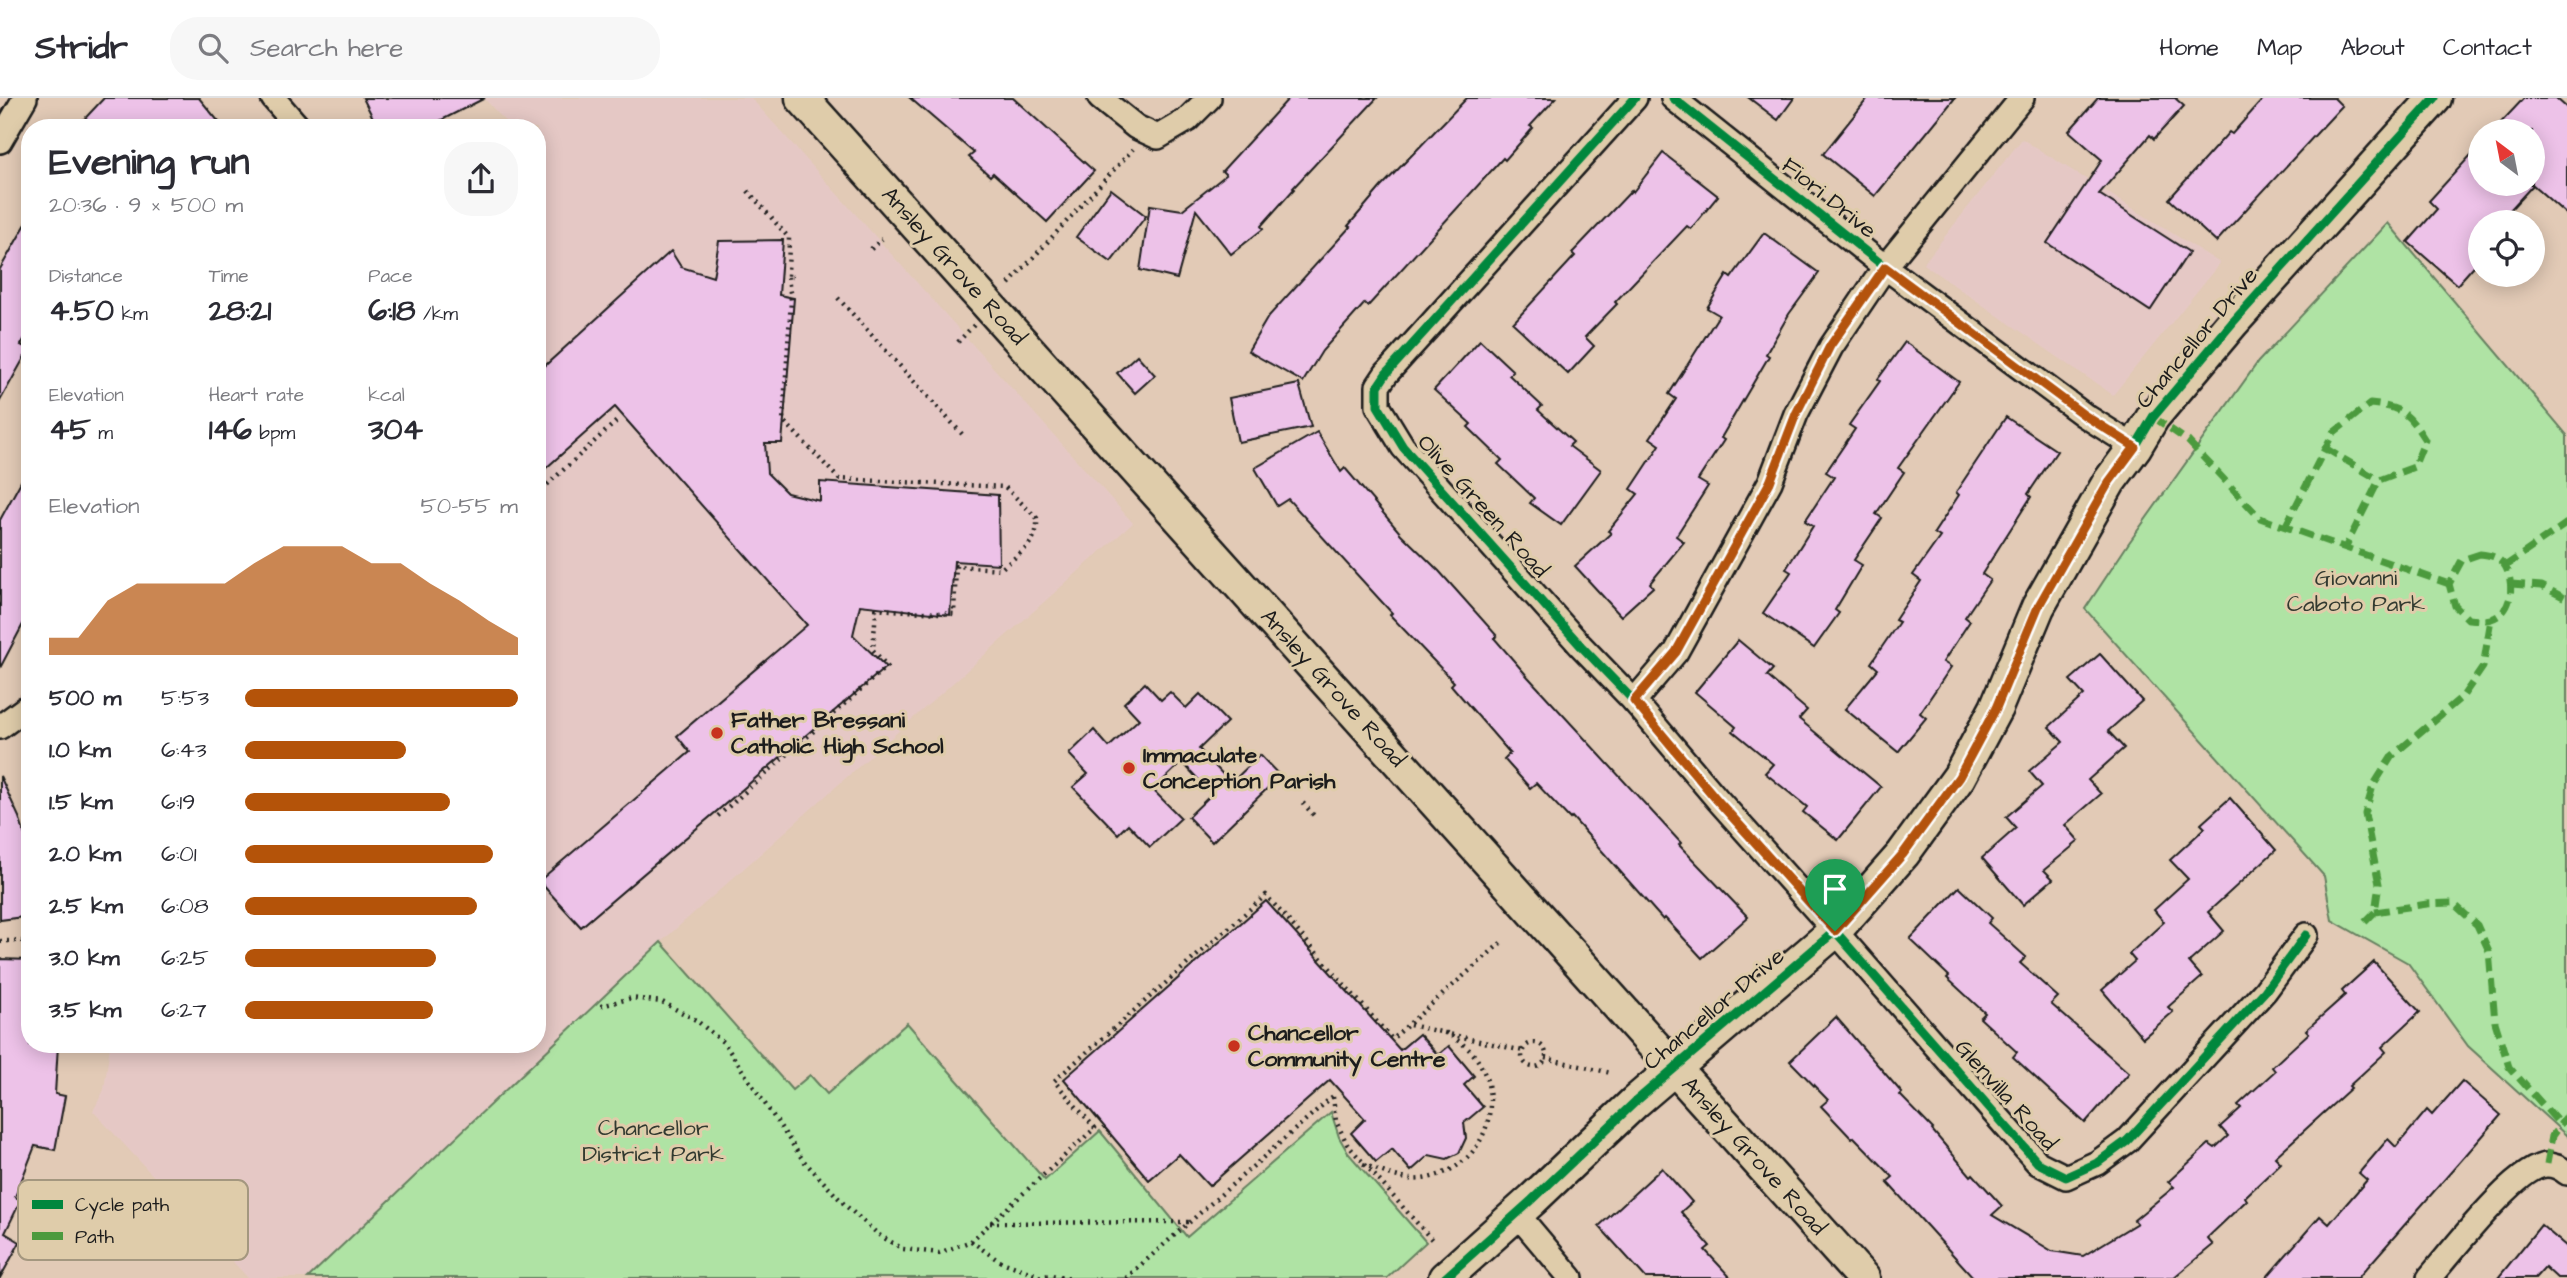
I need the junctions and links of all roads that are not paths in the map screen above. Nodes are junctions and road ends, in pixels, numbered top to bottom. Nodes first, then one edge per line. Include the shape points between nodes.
1 (25, 98) edge
2 (273, 98) edge
3 (802, 98) edge
4 (1100, 98) edge
5 (1209, 98) edge
6 (1635, 98) edge
7 (1673, 98) edge
8 (2022, 98) edge
9 (2435, 98) edge
10 (291, 119) edge
11 (0, 141) edge
12 (1885, 267) junction
13 (2135, 447) junction
14 (1634, 701) junction
15 (21, 712) edge
16 (0, 727) edge
17 (1835, 931) junction
18 (2306, 935) dead end
19 (1675, 1068) junction
20 (2567, 1173) edge
21 (1517, 1214) junction
22 (1445, 1278) edge
23 (1571, 1278) edge
24 (1863, 1278) edge
25 (2429, 1278) edge

1 - 11 street
2 - 10 street
3 - 19 street, Ansley Grove Road
4 - 5 street via 1136,127 1158,137 1186,120
6 - 14 street, Olive Green Road via 1378,386 1378,406 1403,447
7 - 12 street, Fiori Drive
8 - 12 street
9 - 13 street, Chancellor Drive via 2233,322 2153,417
12 - 13 street, Fiori Drive via 2084,415
12 - 14 street via 1830,346 1796,414 1770,482 1676,652
13 - 17 street, Chancellor Drive via 2109,482 2038,607 1996,708 1959,777 1903,854
14 - 17 street, Olive Green Road
15 - 16 street
17 - 18 street, Glenvilla Road via 2038,1163 2066,1177 2090,1167 2127,1141 2265,991
17 - 19 street, Chancellor Drive
19 - 21 street, Chancellor Drive
19 - 24 street, Ansley Grove Road
20 - 25 street via 2546,1164 2519,1178
21 - 22 street, Chancellor Drive
21 - 23 street

